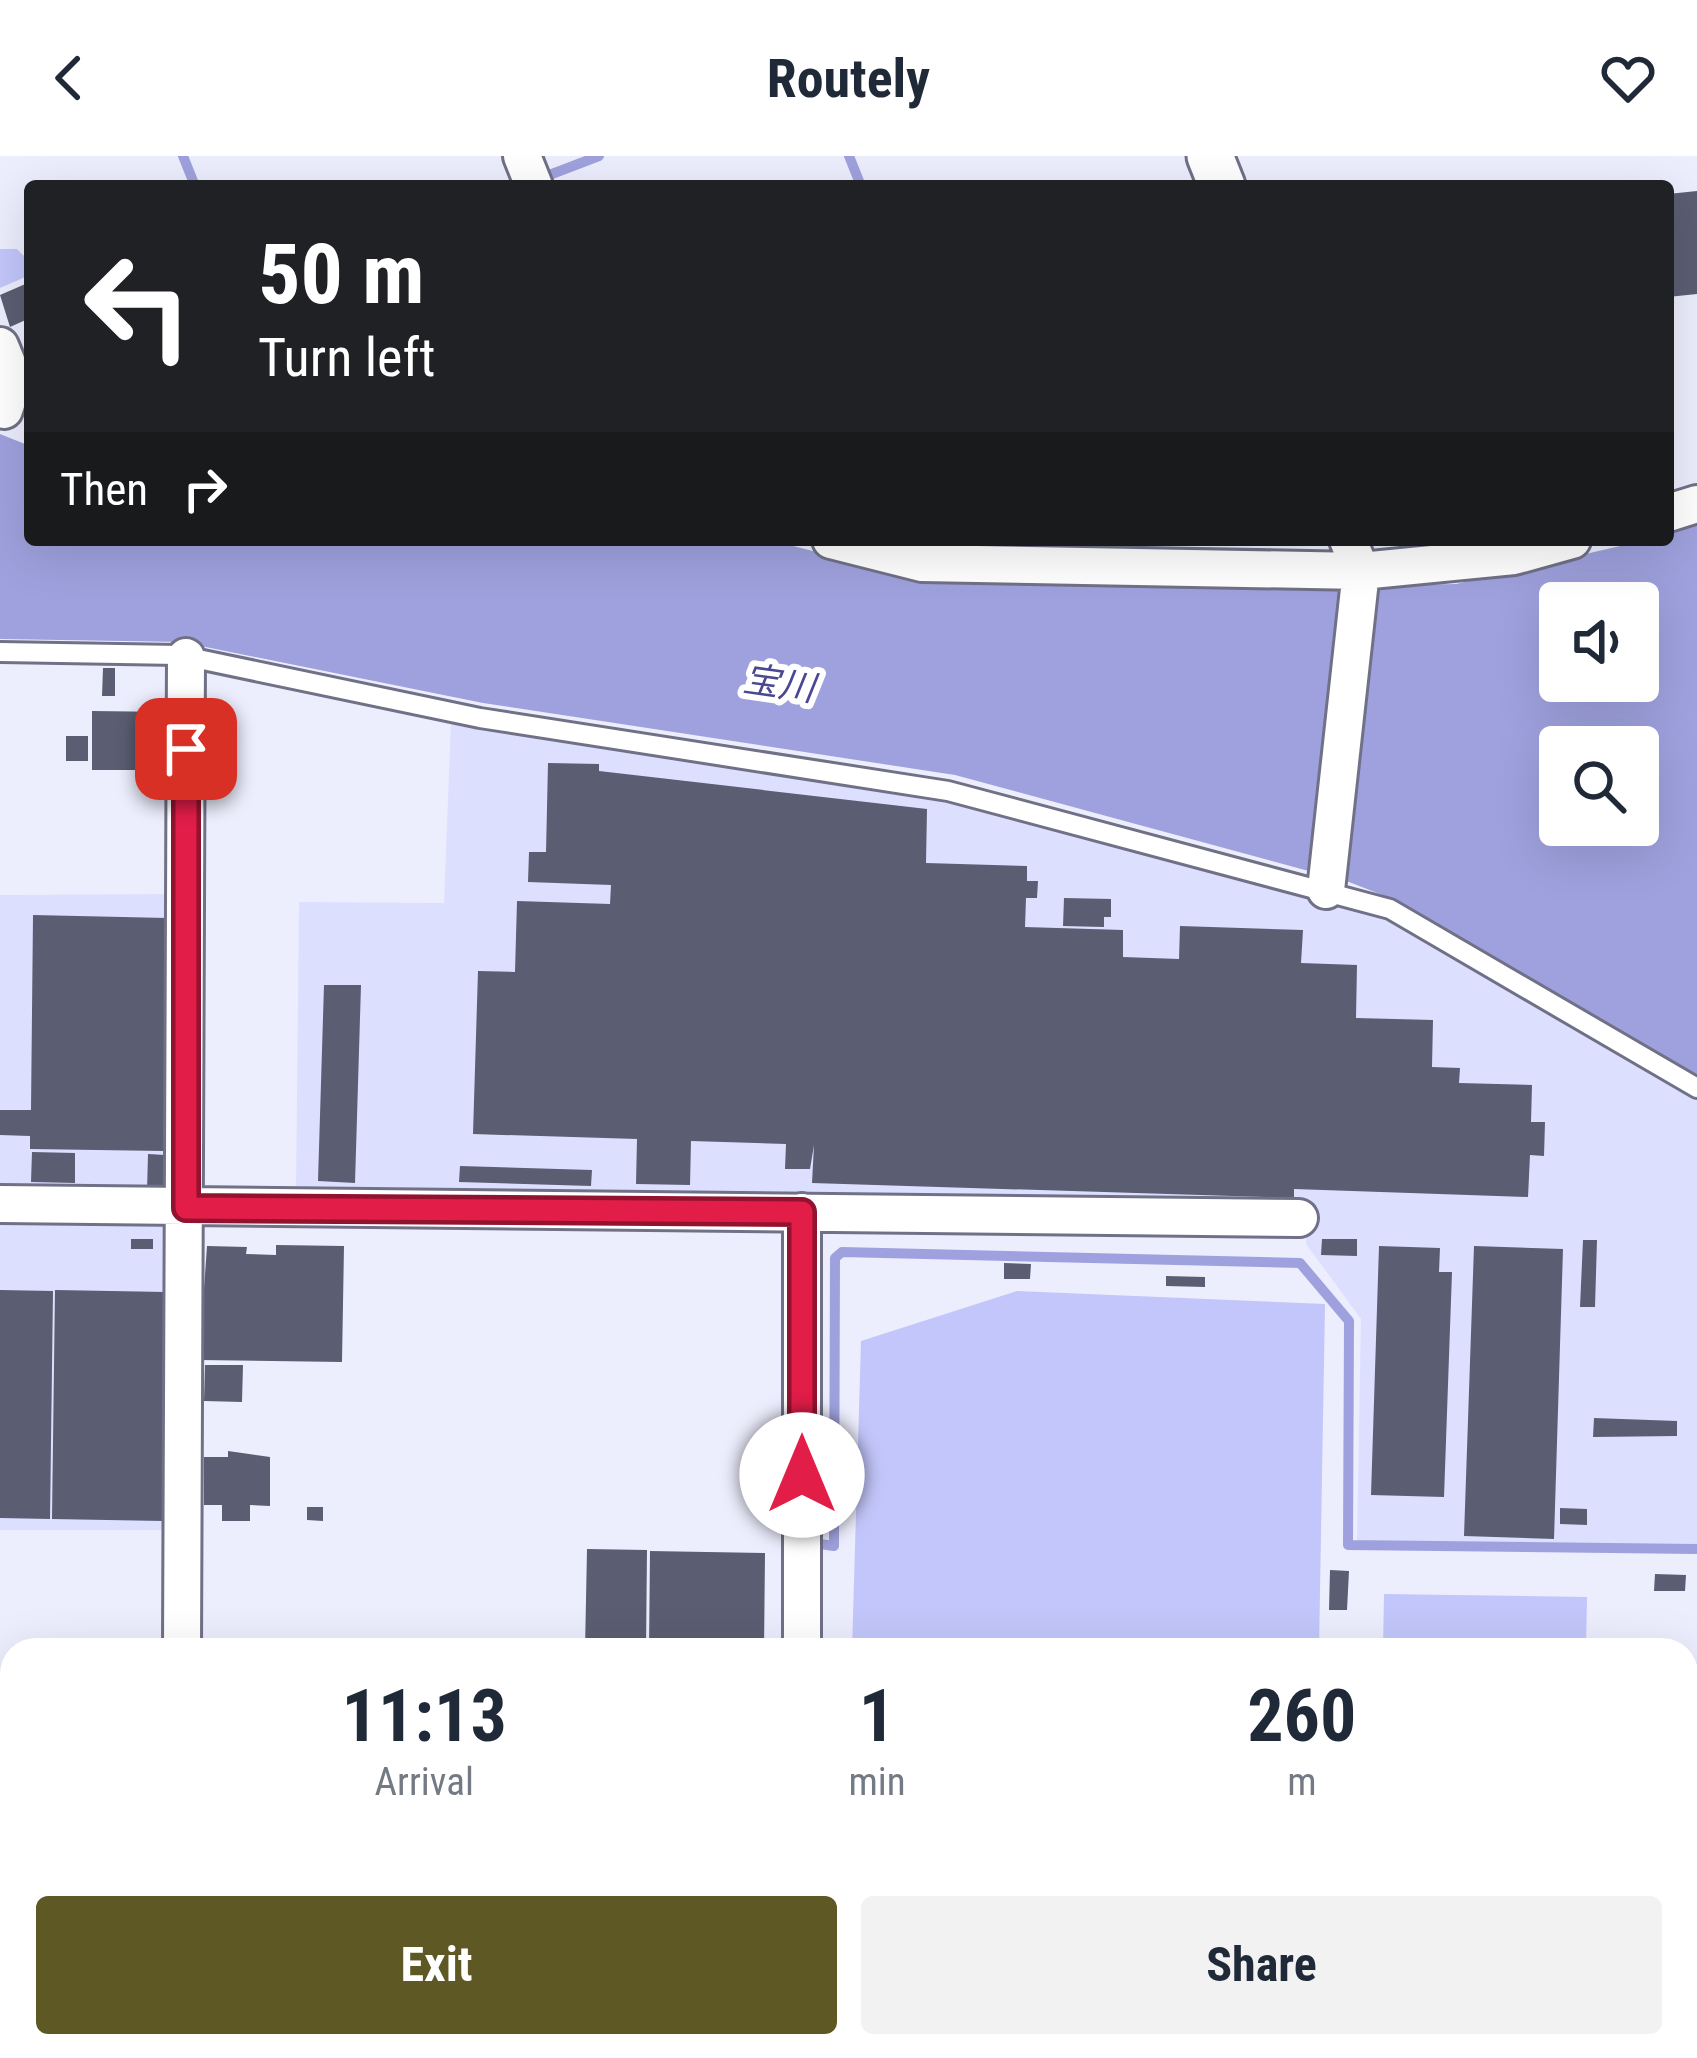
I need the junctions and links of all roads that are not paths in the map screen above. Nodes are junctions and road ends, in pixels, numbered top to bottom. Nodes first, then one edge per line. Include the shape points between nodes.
1 (0, 346) edge
2 (11, 414) edge
3 (855, 546) edge
4 (1550, 546) edge
5 (1354, 555) edge
6 (0, 652) edge
7 (186, 657) junction
8 (1326, 890) junction
9 (1697, 1088) edge
10 (0, 1204) edge
11 (186, 1208) junction
12 (802, 1212) junction
13 (1299, 1219) dead end
14 (182, 1638) edge
15 (802, 1638) edge

1 - 2 street via 14,380
3 - 5 street via 922,563
4 - 5 street via 1514,556
5 - 8 street
6 - 7 lane
7 - 8 lane via 480,718 947,791
7 - 11 street
8 - 9 lane via 1390,909 1445,938
10 - 11 street
11 - 12 street
11 - 14 street
12 - 13 street
12 - 15 street

